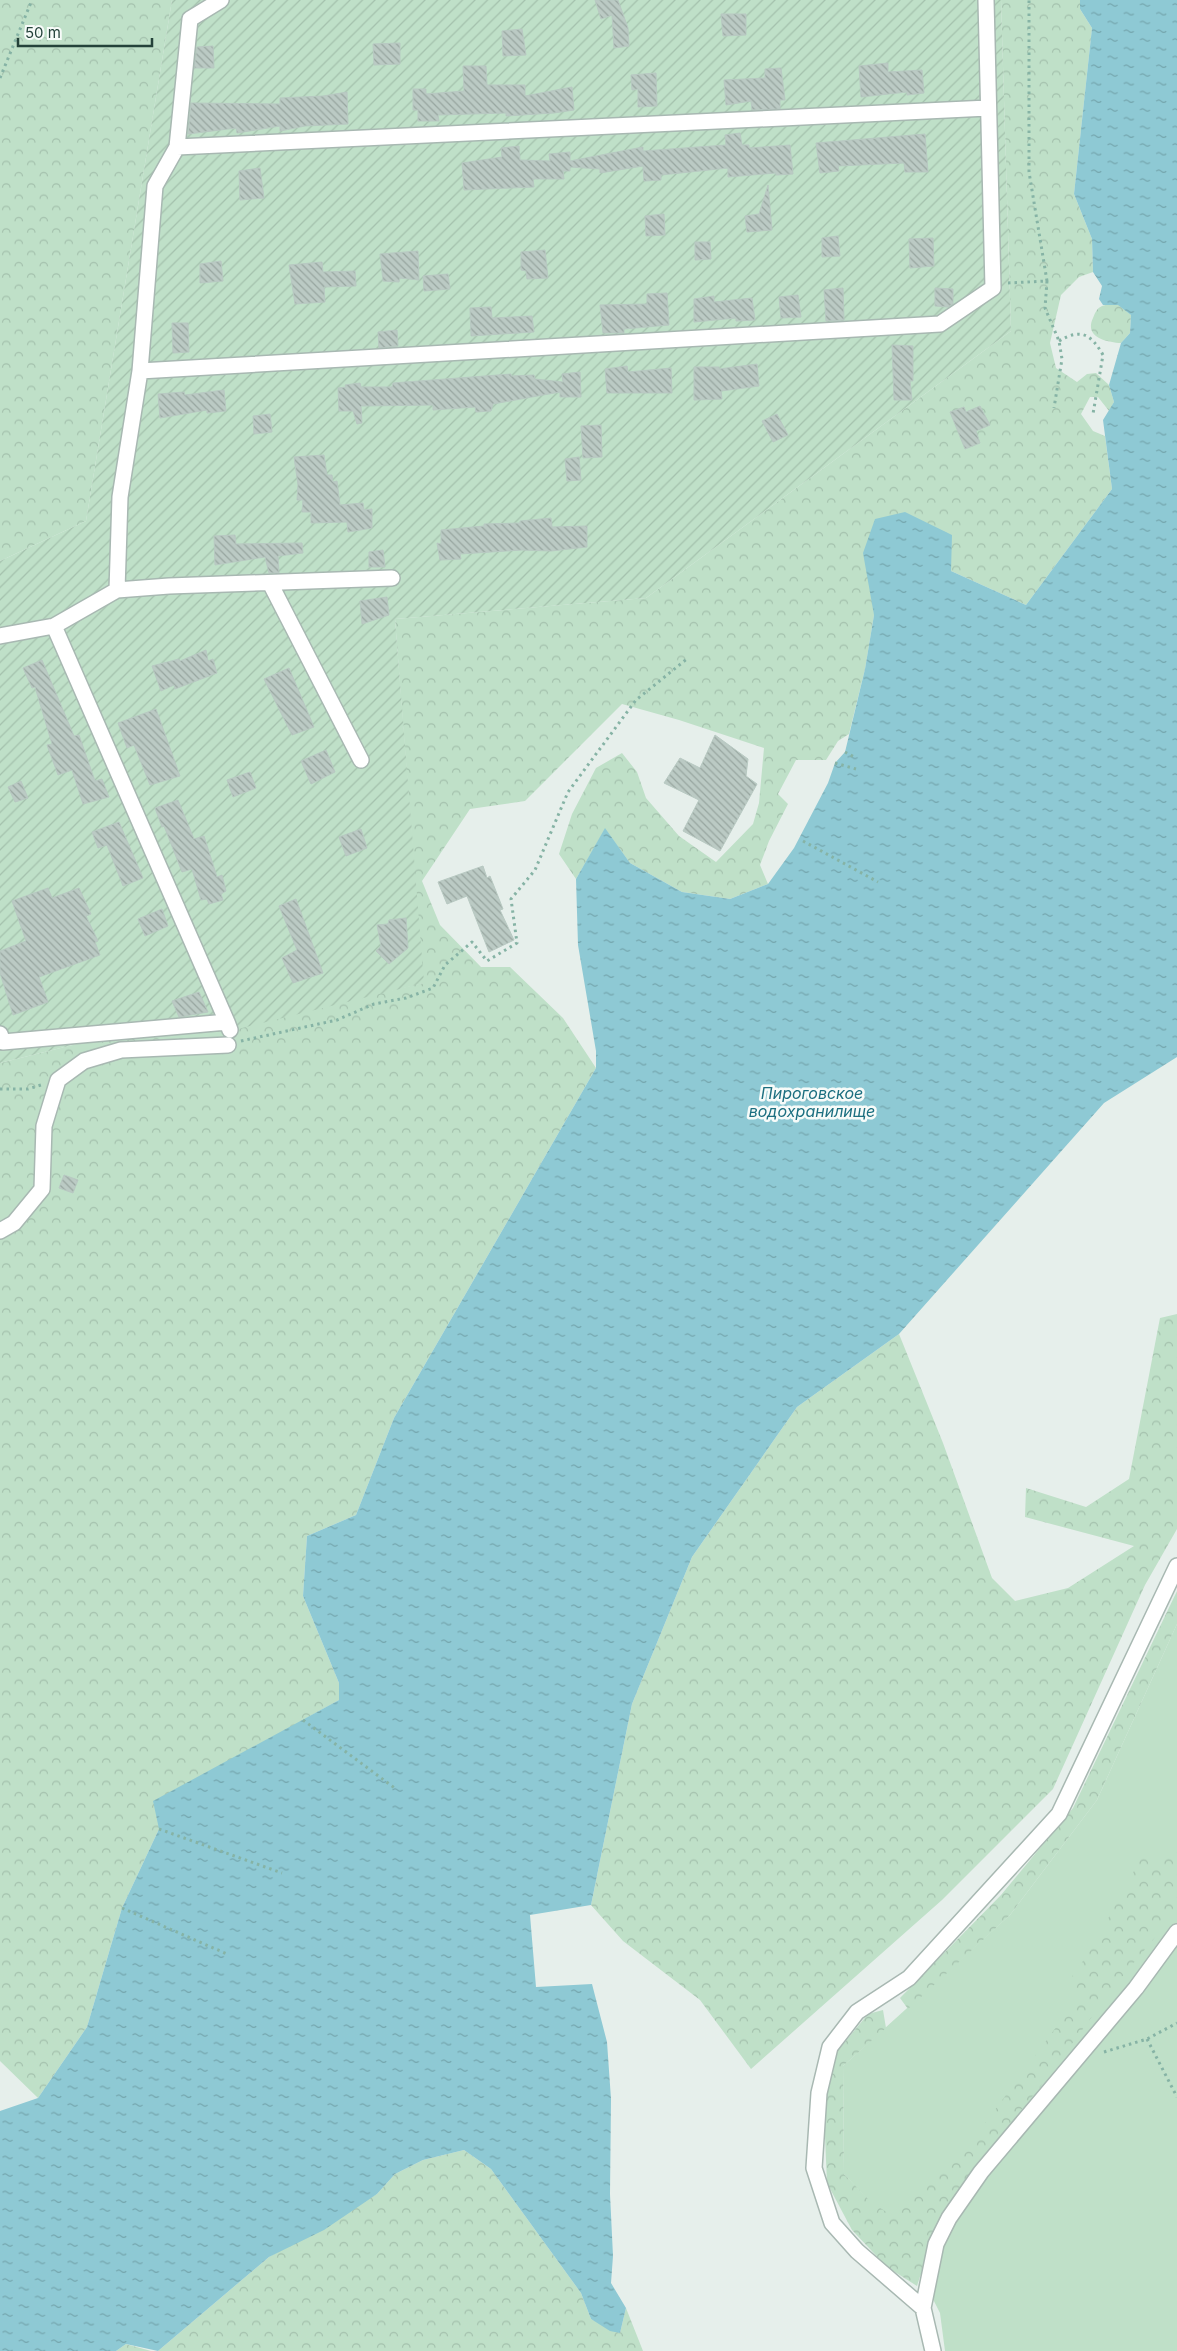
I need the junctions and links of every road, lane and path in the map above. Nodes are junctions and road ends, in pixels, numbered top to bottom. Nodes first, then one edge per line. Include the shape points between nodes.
1 (32, 0) edge
2 (221, 0) edge
3 (986, 0) edge
4 (1029, 0) edge
5 (0, 78) edge
6 (988, 108) junction
7 (177, 147) junction
8 (1047, 281) junction
9 (993, 288) junction
10 (1059, 341) junction
11 (140, 371) junction
12 (1054, 408) dead end
13 (1093, 414) dead end
14 (392, 578) dead end
15 (270, 583) junction
16 (117, 590) junction
17 (54, 626) junction
18 (0, 636) edge
19 (688, 658) dead end
20 (845, 752) dead end
21 (856, 758) dead end
22 (361, 760) dead end
23 (835, 764) dead end
24 (856, 770) dead end
25 (803, 841) dead end
26 (878, 882) dead end
27 (228, 1033) junction
28 (0, 1034) edge
29 (58, 1080) junction
30 (0, 1089) edge
31 (0, 1231) edge
32 (1177, 1566) edge
33 (303, 1720) dead end
34 (396, 1789) dead end
35 (159, 1829) dead end
36 (282, 1873) dead end
37 (122, 1908) dead end
38 (1177, 1932) edge
39 (227, 1954) dead end
40 (1177, 2023) edge
41 (1148, 2039) junction
42 (1102, 2052) dead end
43 (1177, 2097) edge
44 (924, 2308) junction
45 (933, 2351) edge

1 - 5 path
2 - 7 street via 190,19
3 - 6 street
4 - 8 path via 1028,172
6 - 7 street
6 - 9 street
7 - 11 street via 155,186
8 - 9 path via 1011,282
8 - 10 path via 1045,308
9 - 11 street via 940,324
10 - 12 path via 1062,360
10 - 13 path via 1079,333 1088,335 1103,355
11 - 16 street via 120,496
14 - 15 street
15 - 16 street
15 - 22 street
16 - 17 street
17 - 18 street
17 - 27 street
19 - 27 path via 636,700 568,792 535,870 511,899 517,943 487,961 472,942 445,965 433,988 406,998 374,1004 338,1020
20 - 21 path
23 - 24 path
25 - 26 path
27 - 28 street via 4,1042
27 - 29 street via 121,1050 84,1061
29 - 30 path via 28,1089
29 - 31 street via 44,1126 42,1189 14,1223
32 - 44 street via 1059,1814 909,1978 857,2012 830,2047 819,2093 814,2168 832,2223 857,2251
33 - 34 path
35 - 36 path
37 - 39 path
38 - 44 street via 1136,1988 980,2172 949,2218 936,2244
40 - 41 path
41 - 42 path
41 - 43 path
44 - 45 street

